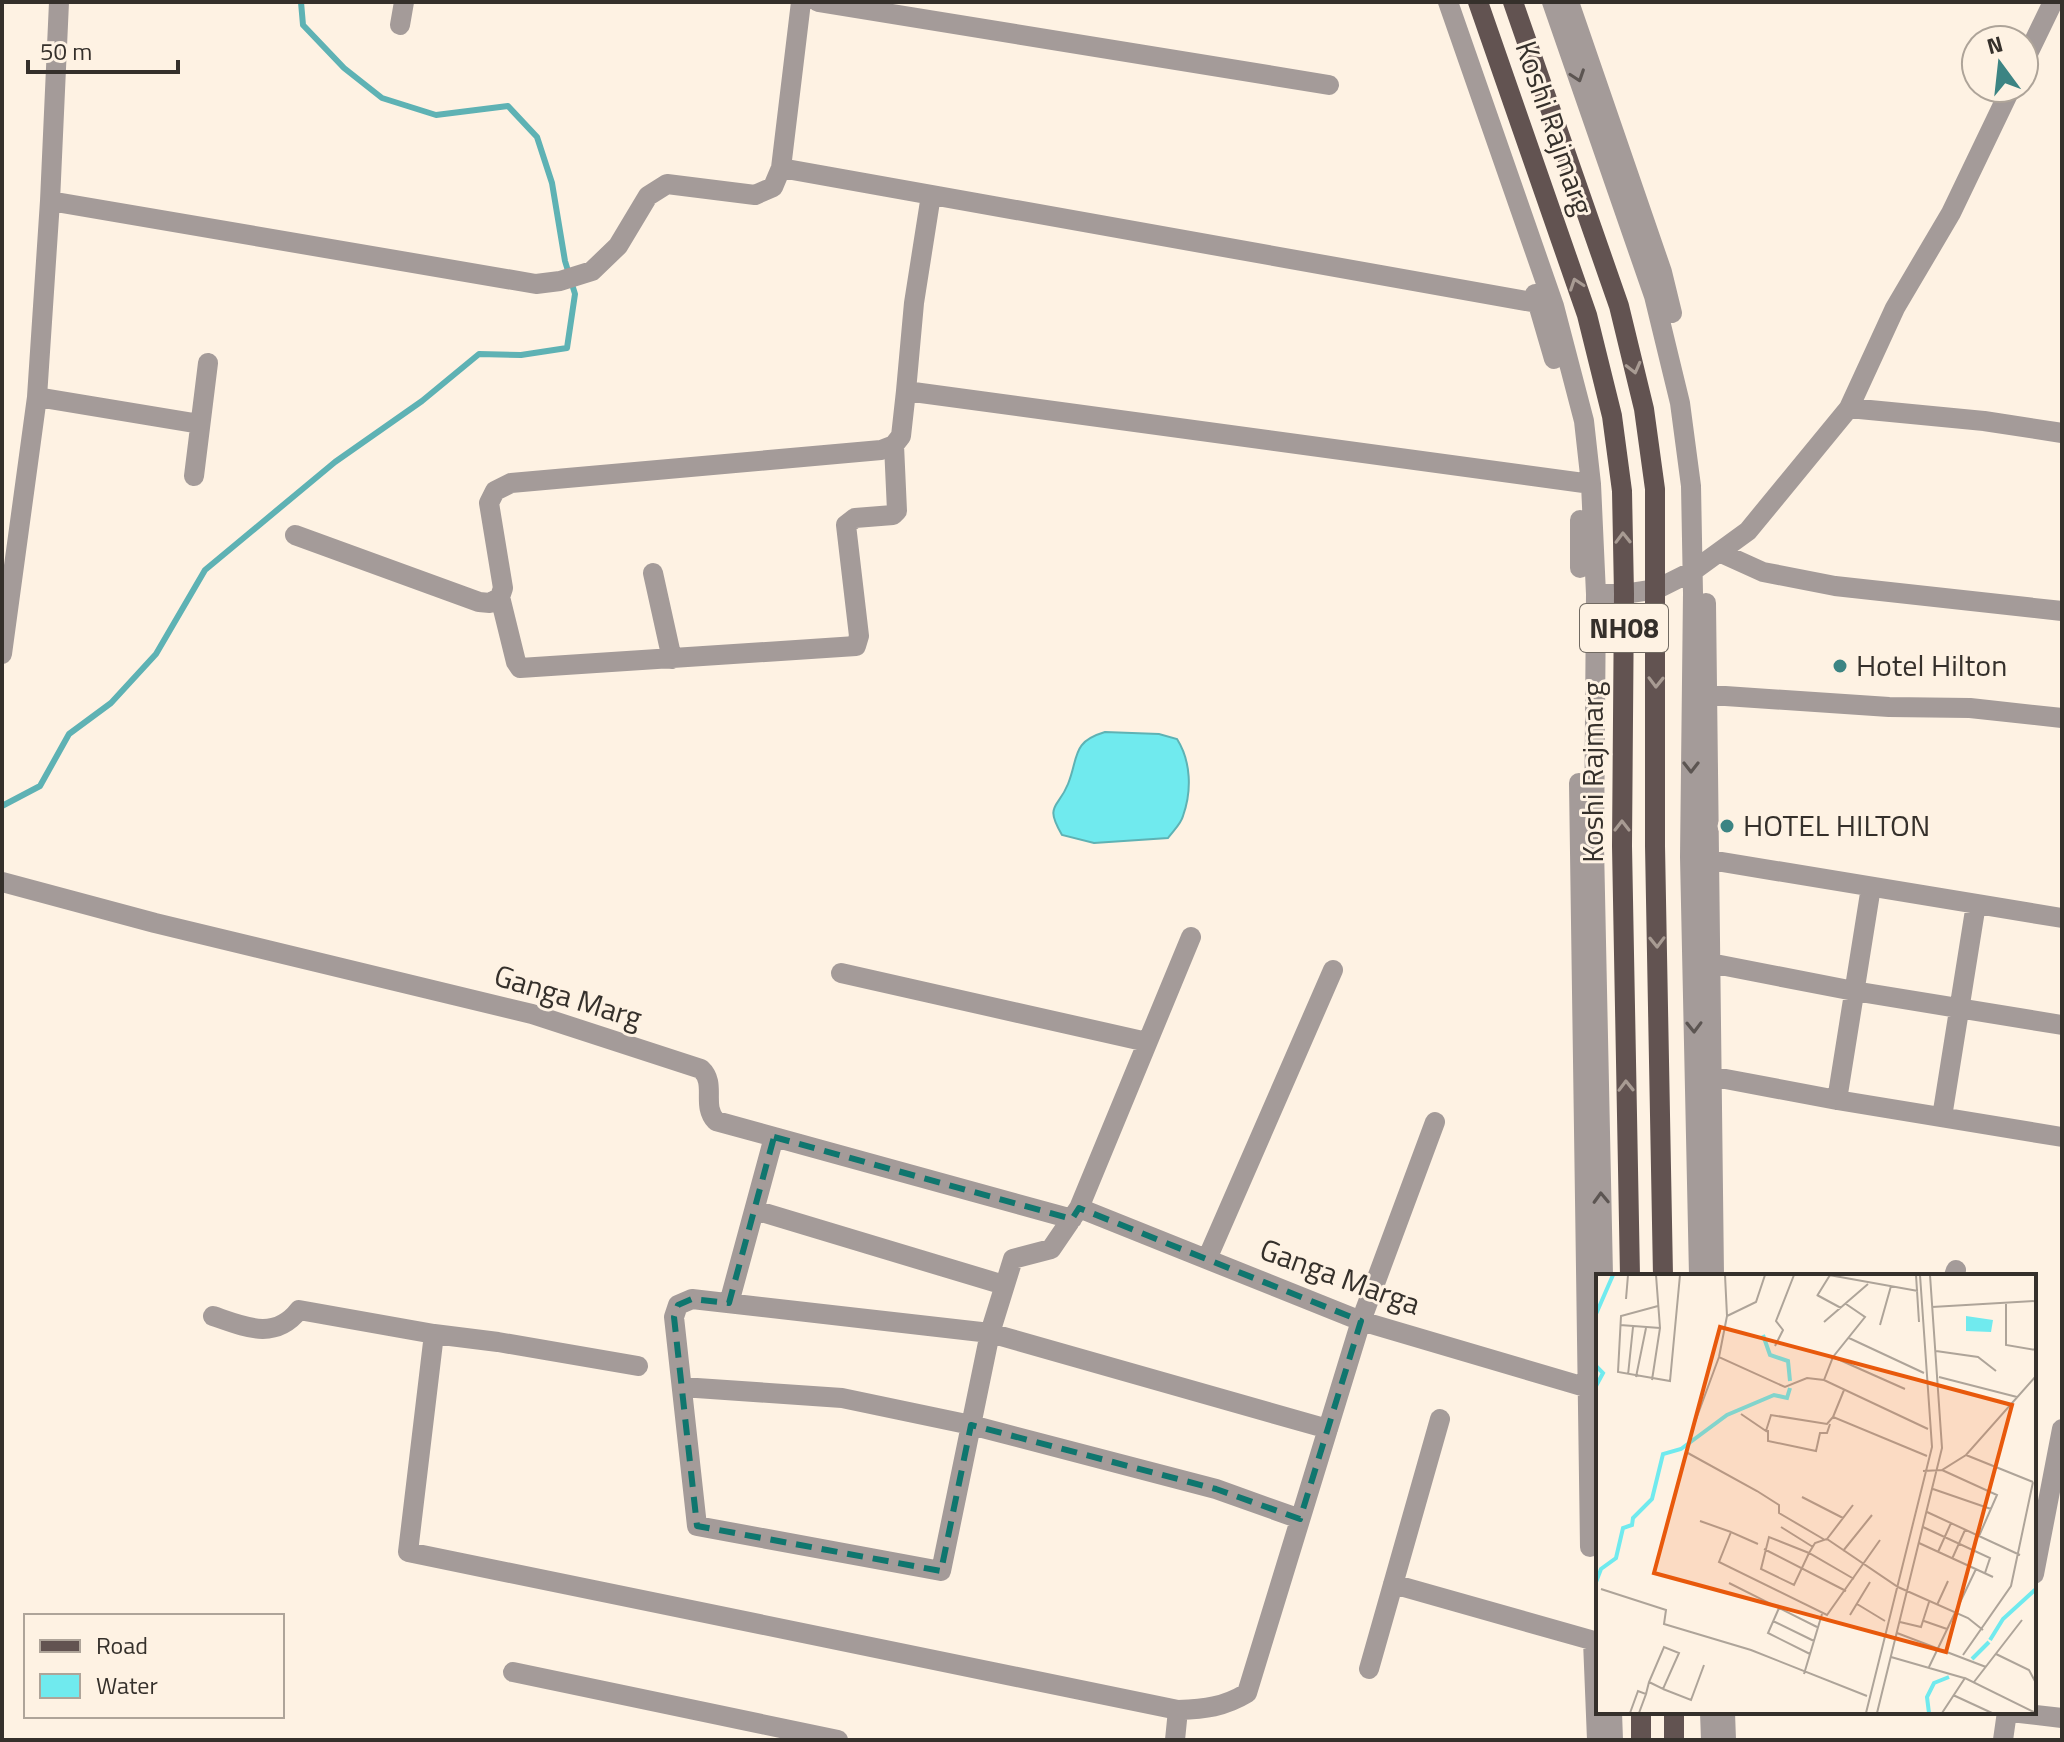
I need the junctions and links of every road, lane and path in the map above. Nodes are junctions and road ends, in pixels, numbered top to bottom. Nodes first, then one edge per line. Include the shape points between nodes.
1 (59, 2) edge
2 (404, 2) edge
3 (801, 2) edge
4 (818, 2) edge
5 (1436, 2) edge
6 (1448, 2) edge
7 (1478, 2) edge
8 (1513, 2) edge
9 (1552, 2) edge
10 (1569, 2) edge
11 (2053, 2) edge
12 (400, 25) dead end
13 (2040, 29) edge
14 (1329, 85) dead end
15 (2003, 104) edge
16 (781, 168) junction
17 (931, 195) junction
18 (50, 201) junction
19 (1546, 305) junction
20 (208, 363) dead end
21 (906, 391) junction
22 (37, 397) junction
23 (1849, 408) junction
24 (200, 424) junction
25 (2062, 433) edge
26 (894, 445) junction
27 (1698, 447) dead end
28 (194, 476) dead end
29 (1585, 483) junction
30 (295, 535) dead end
31 (1706, 563) junction
32 (1580, 568) dead end
33 (653, 573) dead end
34 (1657, 589) junction
35 (1596, 594) junction
36 (1624, 594) junction
37 (500, 597) junction
38 (2062, 611) edge
39 (2, 654) edge
40 (672, 659) junction
41 (1700, 694) junction
42 (2062, 718) edge
43 (1579, 783) dead end
44 (1700, 858) junction
45 (2, 882) edge
46 (1871, 887) junction
47 (1976, 904) junction
48 (2062, 918) edge
49 (1191, 937) dead end
50 (1702, 961) junction
51 (1333, 970) dead end
52 (841, 973) dead end
53 (1854, 991) junction
54 (1959, 1008) junction
55 (2062, 1025) edge
56 (1147, 1042) junction
57 (1703, 1075) junction
58 (1837, 1100) junction
59 (1942, 1117) junction
60 (1435, 1122) dead end
61 (774, 1137) junction
62 (2062, 1137) edge
63 (755, 1210) junction
64 (1076, 1213) junction
65 (1207, 1259) junction
66 (1603, 1274) edge
67 (1630, 1274) edge
68 (1663, 1274) edge
69 (1699, 1274) edge
70 (1714, 1274) edge
71 (1004, 1285) junction
72 (729, 1303) junction
73 (213, 1316) dead end
74 (1361, 1321) junction
75 (990, 1333) junction
76 (434, 1334) junction
77 (638, 1366) dead end
78 (682, 1387) junction
79 (1592, 1388) edge
80 (1440, 1419) dead end
81 (971, 1425) junction
82 (1328, 1429) junction
83 (2062, 1429) edge
84 (2050, 1465) edge
85 (1300, 1519) junction
86 (1590, 1547) dead end
87 (2036, 1560) edge
88 (1393, 1584) junction
89 (1596, 1641) edge
90 (1369, 1669) dead end
91 (513, 1672) dead end
92 (1178, 1710) junction
93 (1597, 1714) edge
94 (1612, 1714) edge
95 (1641, 1714) edge
96 (1674, 1714) edge
97 (1710, 1714) edge
98 (1725, 1714) edge
99 (2009, 1714) edge
100 (2027, 1714) edge
101 (2062, 1718) edge
102 (838, 1740) edge
103 (1175, 1740) edge
104 (1597, 1740) edge
105 (1613, 1740) edge
106 (1641, 1740) edge
107 (1674, 1740) edge
108 (1711, 1740) edge
109 (1726, 1740) edge
110 (2003, 1740) edge

1 - 18 street
2 - 12 street
3 - 16 street
4 - 14 street
5 - 19 street
6 - 19 street
36 -> 7 main road, Koshi Rajmarg / NH08 via 1622,491 1612,416 1591,330
8 -> 34 main road, Koshi Rajmarg / NH08 via 1619,306 1644,409 1655,489
9 -> 31 street via 1654,296 1680,403
10 - 27 street via 1662,272
11 - 13 street
15 - 23 street via 1951,213 1895,308
16 - 17 street
16 - 18 street via 773,187 755,195 667,184 648,196 618,246 592,271 536,284
17 - 19 street
17 - 21 street
18 - 22 street
19 - 29 street via 1584,421
20 - 24 street
21 - 26 street via 901,436
21 - 29 street
22 - 24 street
22 - 39 street
23 - 25 street
23 - 31 street via 1748,531
24 - 28 street
26 - 37 street via 511,483 495,491 489,503 502,578
26 - 40 street via 897,511 855,518 846,525 859,644
29 - 32 street
29 - 35 street
30 - 37 street via 479,602
31 - 34 street
31 - 38 street via 1835,586
31 - 41 street
33 - 40 street
34 - 36 street
34 -> 68 main road, Koshi Rajmarg / NH08 via 1655,846
35 - 36 street
66 -> 35 street via 1594,846
67 -> 36 main road, Koshi Rajmarg / NH08 via 1622,846
37 - 40 street via 520,668
41 - 42 street
41 - 44 street
43 - 79 street
44 - 46 street
44 - 50 street
45 - 61 street, Ganga Marg via 532,1014 701,1069 709,1080 708,1106 716,1121
46 - 47 street
46 - 53 street
47 - 48 street
47 - 54 street
49 - 56 street
50 - 53 street
50 - 57 street
51 - 65 street
52 - 56 street
53 - 54 street
53 - 58 street
54 - 55 street
54 - 59 street
56 - 64 street
57 - 58 street
57 - 69 street
57 - 70 street
58 - 59 street
59 - 62 street
60 - 74 street
61 - 63 street
61 - 64 street, Ganga Marg
63 - 71 street
63 - 72 street
64 - 65 street, Ganga Marga
64 - 71 street via 1051,1249 1013,1259
65 - 74 street, Ganga Marga
71 - 75 street
72 - 75 street
72 - 78 street via 692,1299 678,1305 674,1317
73 - 76 street via 268,1331 290,1322 299,1310
74 - 79 street, Ganga Marga
74 - 82 street
75 - 81 street
75 - 82 street
76 - 77 street
76 - 92 street via 408,1552
78 - 81 street via 842,1398
78 - 81 street via 697,1526 941,1571
79 - 86 street
80 - 88 street
81 - 85 street via 1216,1489
82 - 85 street
83 - 84 street
84 - 87 street
85 - 92 street via 1247,1693 1215,1708
88 - 89 street
88 - 90 street
91 - 102 street
92 - 103 street
93 - 104 street
94 - 105 street
95 - 106 main road
96 - 107 main road
97 - 108 street
98 - 109 street
99 - 110 street
100 - 101 street

